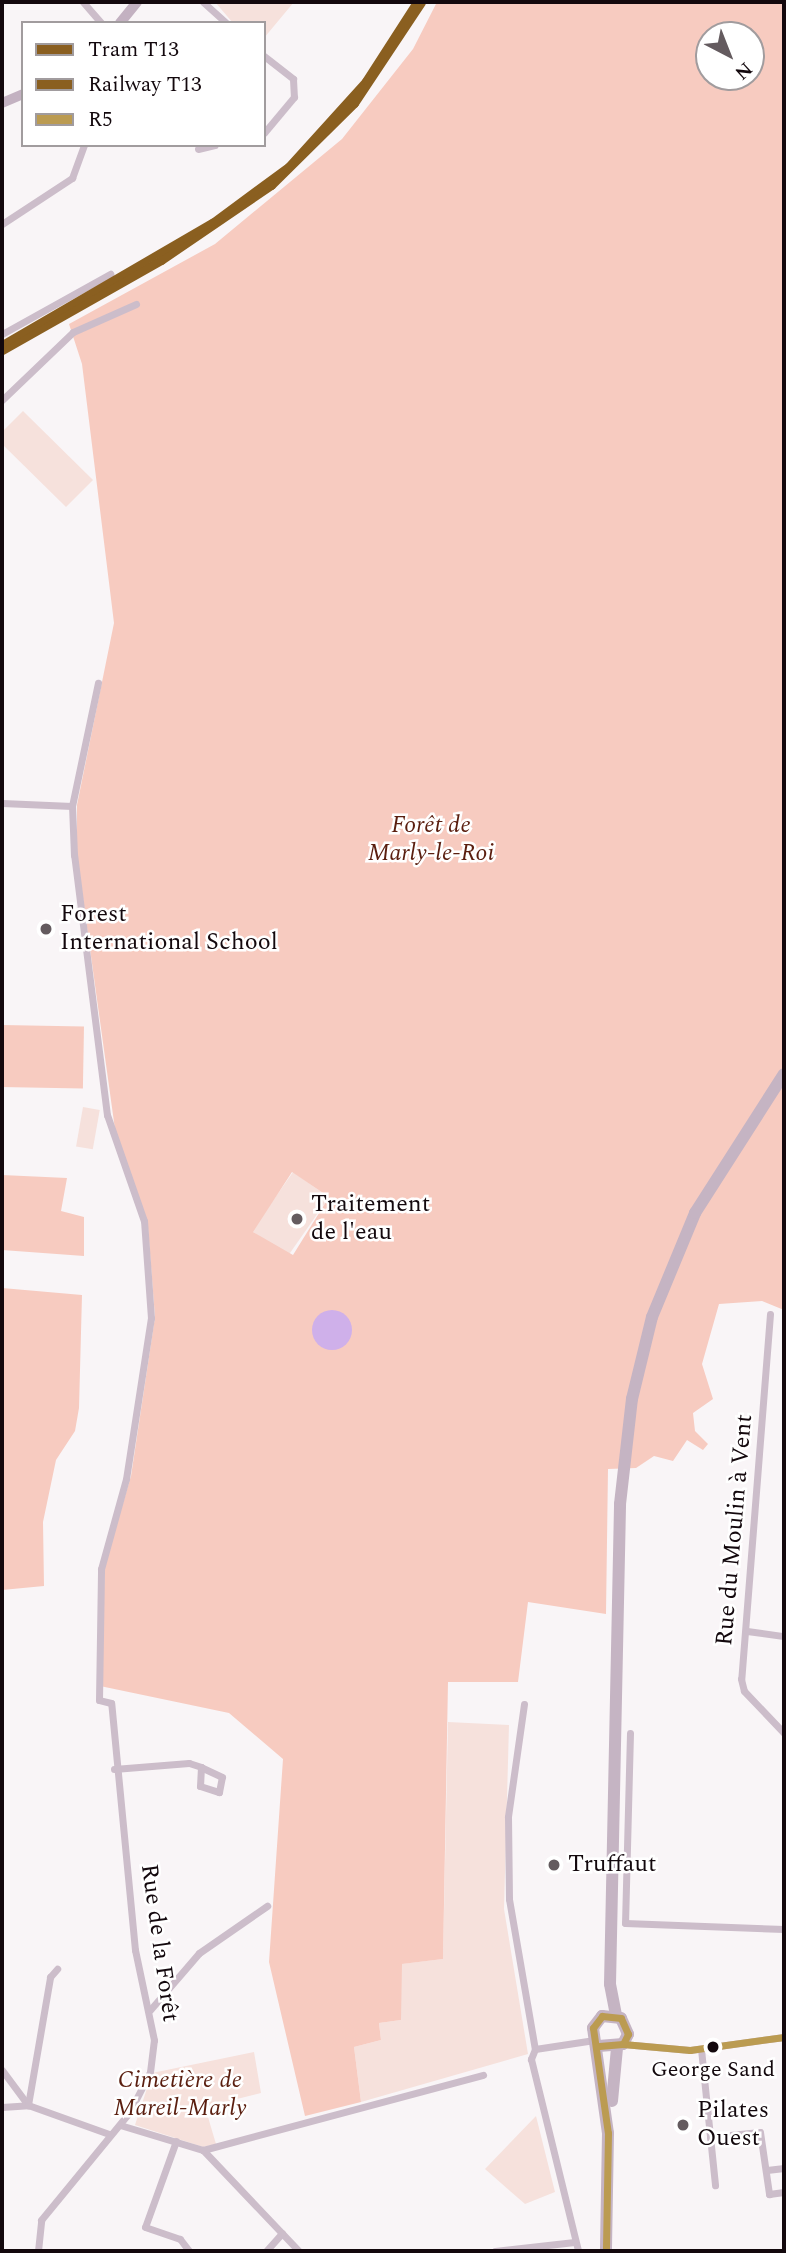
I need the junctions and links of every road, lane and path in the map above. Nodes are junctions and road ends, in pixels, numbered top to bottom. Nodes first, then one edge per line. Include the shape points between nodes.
1 (83, 2) edge
2 (137, 2) edge
3 (202, 2) edge
4 (99, 21) edge
5 (122, 21) edge
6 (224, 21) edge
7 (266, 58) edge
8 (21, 95) edge
9 (2, 103) edge
10 (266, 131) edge
11 (83, 147) edge
12 (206, 147) edge
13 (198, 149) dead end
14 (2, 224) edge
15 (110, 274) dead end
16 (136, 304) dead end
17 (2, 334) edge
18 (2, 400) edge
19 (98, 683) dead end
20 (2, 803) edge
21 (72, 806) junction
22 (784, 1074) edge
23 (770, 1314) dead end
24 (747, 1631) junction
25 (784, 1636) edge
26 (524, 1704) dead end
27 (630, 1733) dead end
28 (784, 1733) edge
29 (201, 1767) dead end
30 (114, 1769) junction
31 (267, 1906) dead end
32 (784, 1929) edge
33 (57, 1969) dead end
34 (610, 1984) junction
35 (150, 2010) junction
36 (616, 2015) junction
37 (602, 2016) junction
38 (784, 2037) edge
39 (597, 2043) junction
40 (620, 2046) junction
41 (535, 2049) junction
42 (701, 2049) junction
43 (2, 2070) edge
44 (482, 2075) dead end
45 (28, 2105) junction
46 (2, 2107) edge
47 (120, 2125) junction
48 (608, 2133) junction
49 (108, 2134) junction
50 (710, 2137) junction
51 (176, 2141) junction
52 (203, 2150) junction
53 (784, 2168) edge
54 (767, 2170) junction
55 (715, 2185) dead end
56 (784, 2192) edge
57 (282, 2233) junction
58 (577, 2248) edge
59 (38, 2251) edge
60 (189, 2251) edge
61 (266, 2251) edge
62 (299, 2251) edge
63 (495, 2251) edge
64 (606, 2251) edge

1 - 4 street
2 - 5 street
3 - 6 street
7 - 10 street via 293,79 294,97
8 - 9 street
11 - 14 street via 72,178
12 - 13 street
15 - 17 street
16 - 18 street via 73,332
19 - 21 street
20 - 21 street
21 - 30 street, Rue de la Forêt via 107,1115 144,1222 149,1268 151,1318 127,1479 102,1569 99,1700 111,1703
22 - 34 main road via 729,1150 692,1219 653,1317 632,1399 620,1504
23 - 24 street, Rue du Moulin à Vent
24 - 25 street
24 - 28 street, Rue du Moulin à Vent via 742,1686
26 - 41 street via 508,1817 509,1899
27 - 32 street via 625,1923
29 - 30 street
30 - 35 street, Rue de la Forêt via 135,1950
31 - 35 street via 199,1953
33 - 45 street via 50,1977
34 - 36 main road
34 - 37 main road
35 - 47 street, Rue de la Forêt via 150,2072
36 - 37 main road
36 - 40 main road via 628,2028
37 - 39 main road
38 - 42 street
39 - 40 main road
39 - 41 street
39 - 48 main road
40 - 42 street via 650,2052
40 - 48 main road
41 - 58 street via 531,2059
42 - 50 street
43 - 45 street
44 - 52 street
45 - 46 street
45 - 49 street
47 - 49 street, Rue de la Forêt
47 - 51 street
48 - 64 main road
49 - 59 street, Rue de la Forêt via 41,2220
50 - 54 street via 760,2132
50 - 55 street
51 - 52 street
51 - 60 street via 145,2227 180,2239
52 - 57 street
53 - 54 street
54 - 56 street via 769,2194
57 - 61 street
57 - 62 street
58 - 63 street

